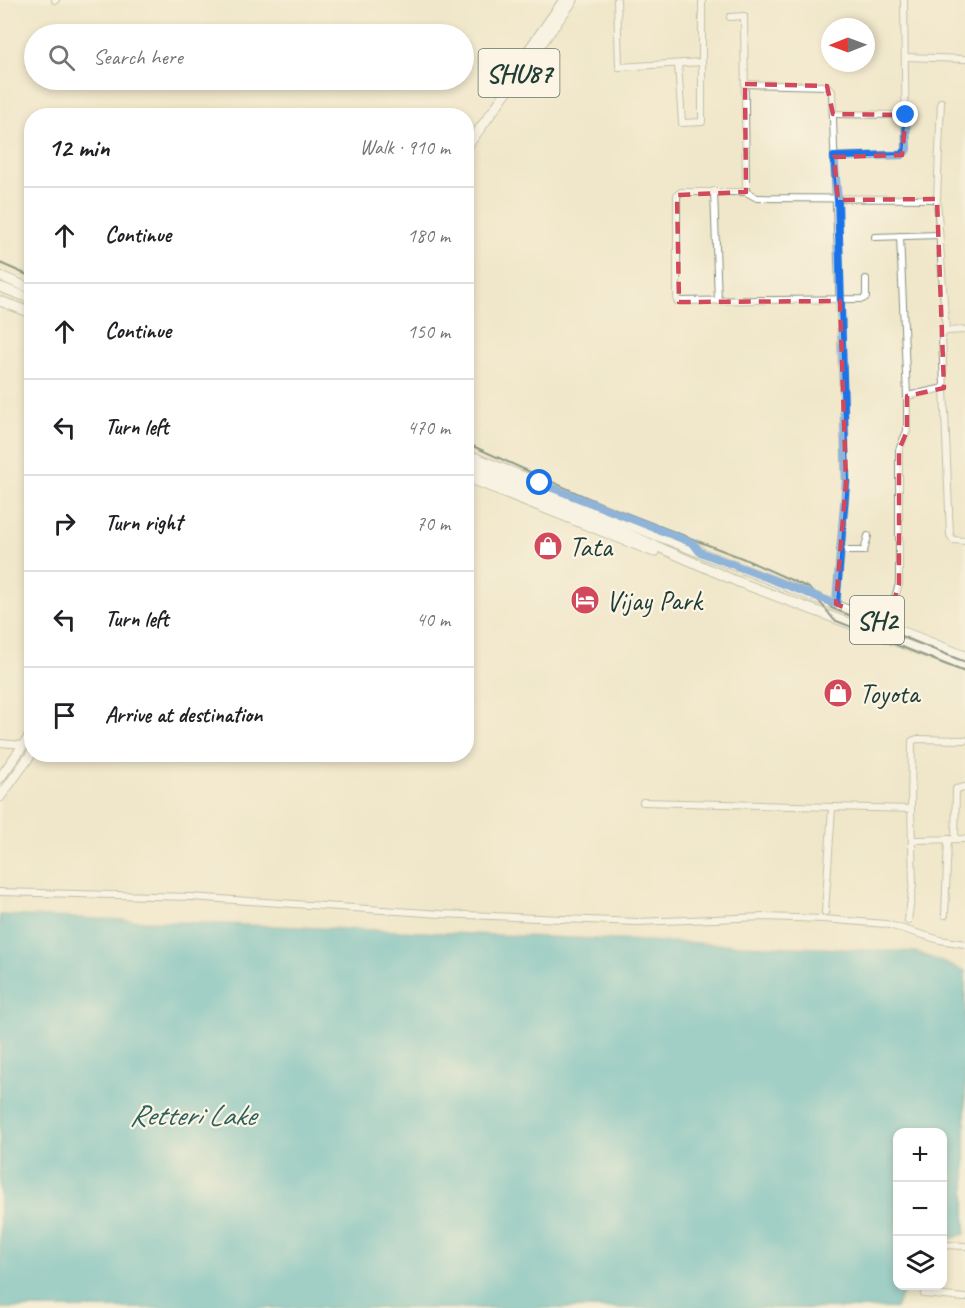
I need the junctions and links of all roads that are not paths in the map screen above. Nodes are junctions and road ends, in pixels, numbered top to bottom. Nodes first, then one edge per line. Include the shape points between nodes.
1 (564, 0) edge
2 (573, 0) edge
3 (617, 0) edge
4 (702, 0) edge
5 (904, 0) edge
6 (730, 16) dead end
7 (905, 57) junction
8 (965, 59) edge
9 (702, 62) junction
10 (678, 64) junction
11 (745, 84) junction
12 (941, 102) dead end
13 (832, 114) junction
14 (906, 115) junction
15 (474, 128) edge
16 (474, 137) edge
17 (834, 157) junction
18 (714, 191) junction
19 (746, 192) junction
20 (937, 199) junction
21 (838, 200) junction
22 (900, 236) junction
23 (939, 236) junction
24 (875, 237) dead end
25 (0, 270) edge
26 (0, 276) edge
27 (866, 279) dead end
28 (24, 280) edge
29 (0, 286) edge
30 (24, 286) edge
31 (24, 296) edge
32 (0, 300) edge
33 (718, 301) junction
34 (840, 301) junction
35 (24, 310) edge
36 (965, 330) edge
37 (945, 331) junction
38 (944, 388) junction
39 (907, 396) junction
40 (474, 457) edge
41 (474, 464) edge
42 (474, 472) edge
43 (474, 480) edge
44 (868, 536) dead end
45 (965, 541) edge
46 (840, 551) junction
47 (700, 552) junction
48 (689, 561) junction
49 (836, 604) junction
50 (887, 624) junction
51 (965, 656) edge
52 (965, 667) edge
53 (965, 740) edge
54 (0, 742) edge
55 (23, 745) joint
56 (25, 762) edge
57 (0, 778) edge
58 (965, 787) edge
59 (0, 797) edge
60 (643, 802) dead end
61 (832, 808) junction
62 (911, 809) junction
63 (951, 839) junction
64 (965, 839) edge
65 (914, 840) junction
66 (0, 892) edge
67 (825, 912) dead end
68 (945, 915) dead end
69 (908, 921) dead end
70 (965, 944) edge
71 (947, 1245) edge
72 (965, 1246) edge
73 (924, 1294) dead end
74 (965, 1298) edge

1 - 15 main road, SHU87
2 - 16 main road, SHU87
3 - 10 street via 620,67
4 - 9 street
5 - 7 street
6 - 11 street via 744,16
7 - 8 street
7 - 14 street
9 - 10 street
9 - 10 street via 700,123 680,120
11 - 13 street via 827,86 832,92
11 - 19 street
12 - 20 street
13 - 14 street
13 - 17 street
14 - 17 street via 907,149 902,155
17 - 21 street
18 - 19 street
18 - 33 street
18 - 33 street via 677,195 676,299
19 - 21 street via 757,198
20 - 21 street
20 - 23 street
21 - 34 street
22 - 23 street
22 - 24 street
22 - 39 street
23 - 37 street
25 - 28 main road
26 - 30 main road
27 - 34 street via 866,297
29 - 31 main road
32 - 35 main road
33 - 34 street
34 - 46 street via 846,482
36 - 37 street
37 - 38 street
38 - 39 street
38 - 45 street via 950,535 953,540
39 - 50 street via 907,431 899,450 899,584
40 - 47 main road via 693,543
41 - 47 main road, SH2
42 - 48 main road, SH2
43 - 48 main road via 682,564
44 - 46 street via 864,551
46 - 49 street
47 - 49 main road, SH2
48 - 52 main road, SH2
49 - 50 main road, SH2
50 - 51 main road, SH2
53 - 62 street via 912,741
54 - 55 street
55 - 57 main road
56 - 59 main road
58 - 63 street via 956,789
60 - 61 street
61 - 62 street
61 - 67 street
62 - 65 street
63 - 64 street
63 - 65 street
63 - 68 street
65 - 69 street
66 - 70 street via 180,896 441,914 637,922 764,916 823,919 886,924
71 - 72 street
73 - 74 street

